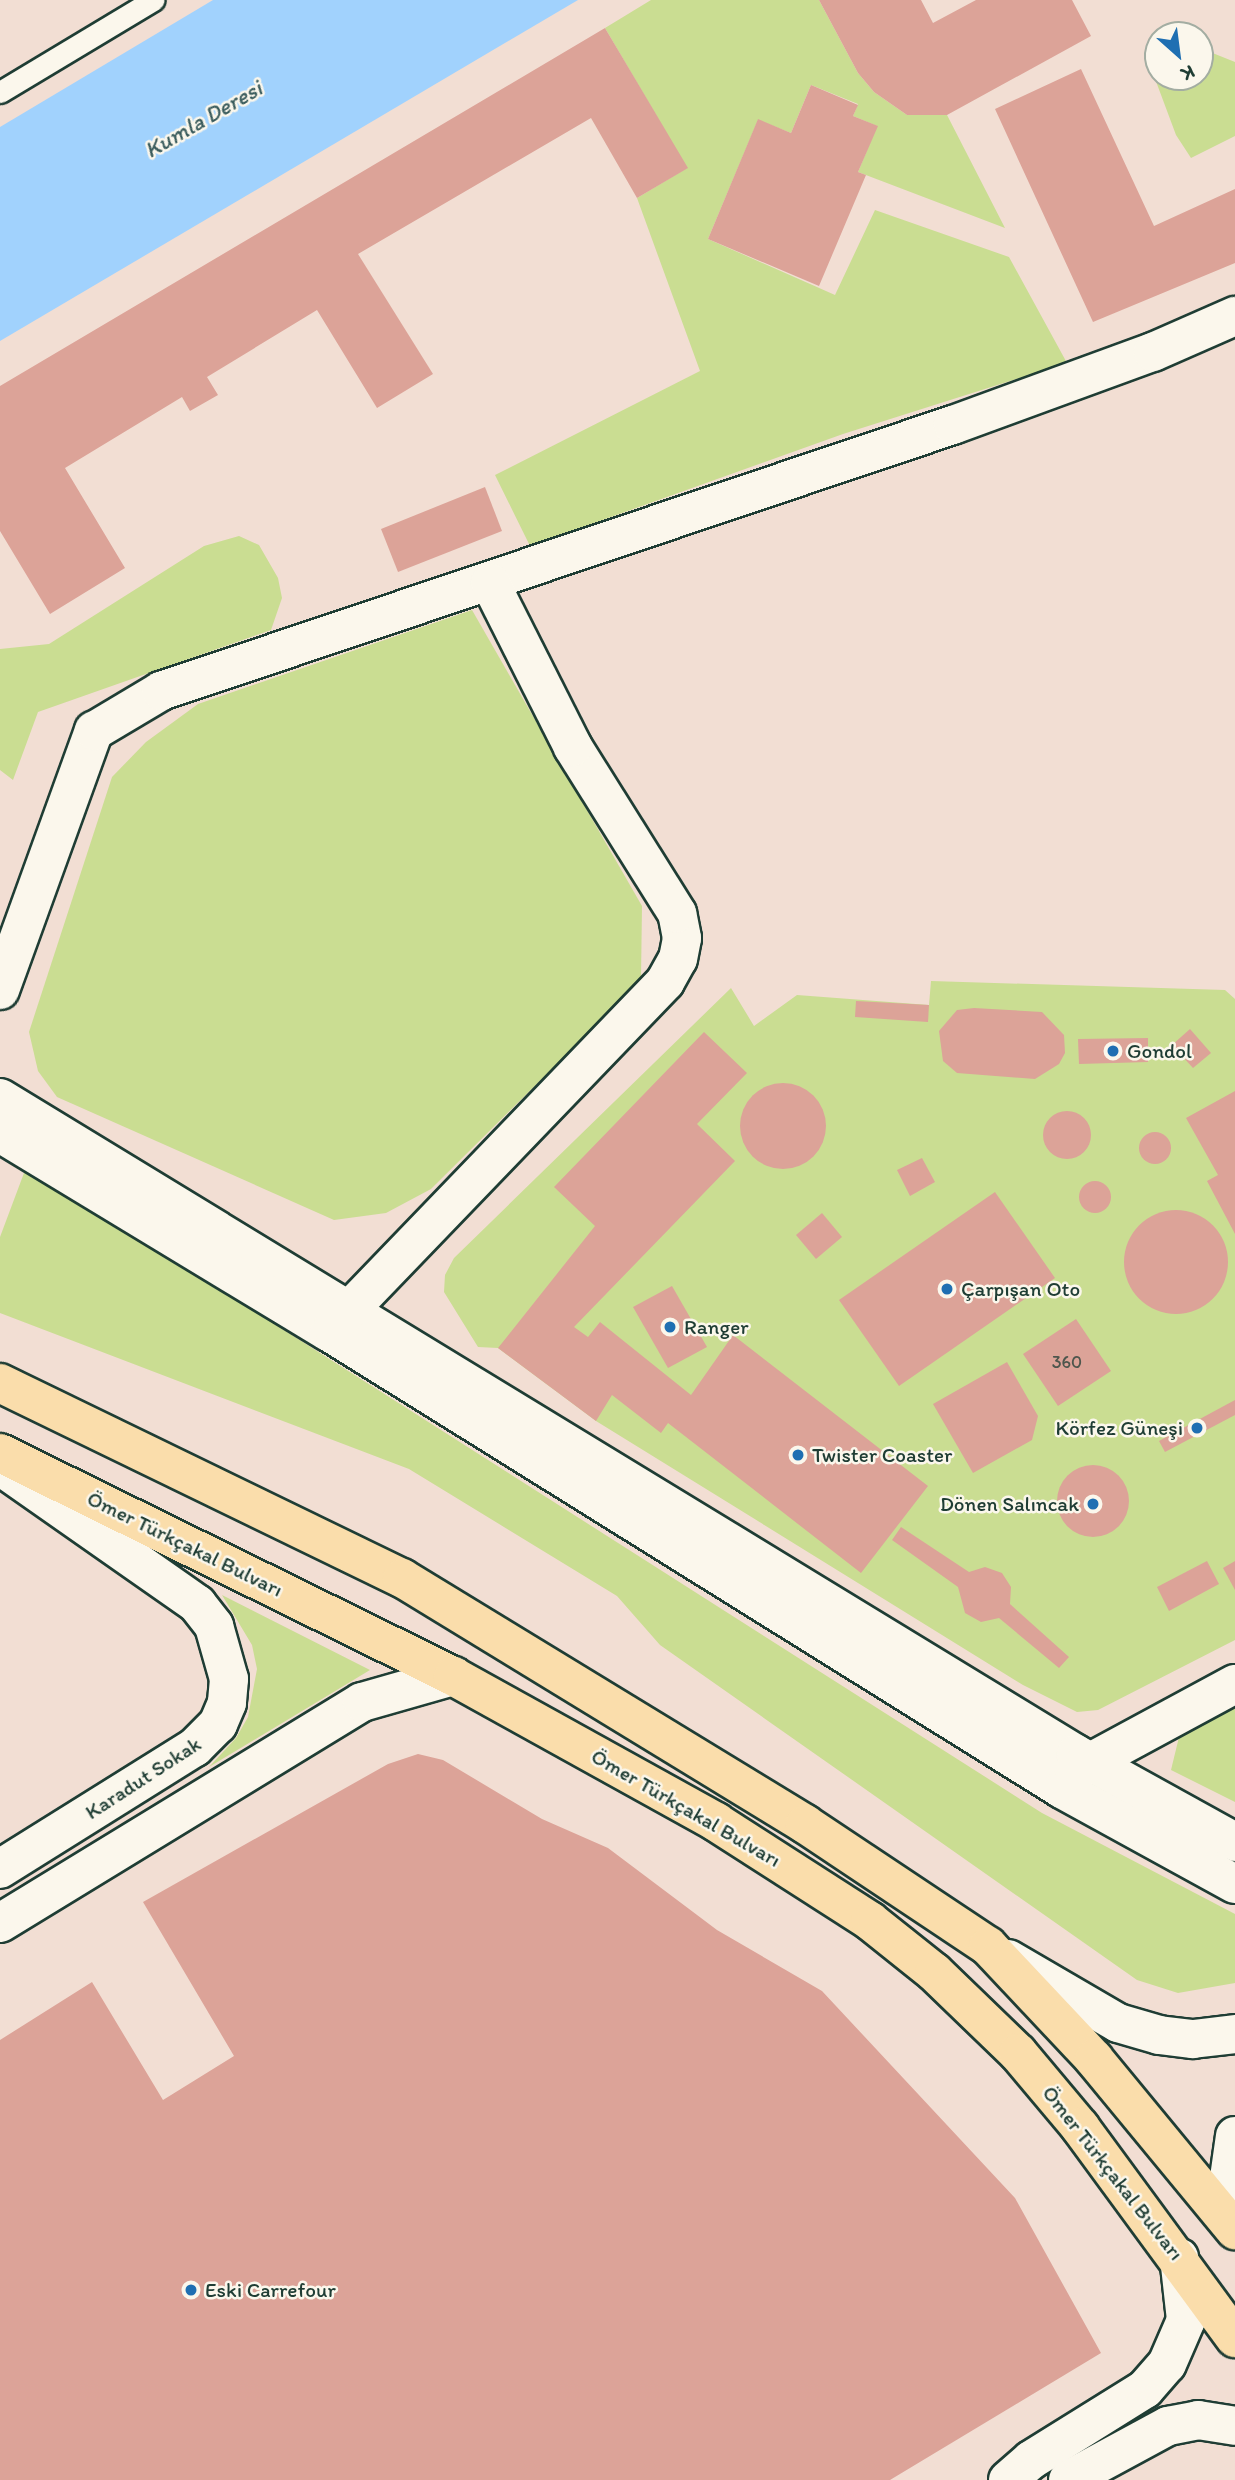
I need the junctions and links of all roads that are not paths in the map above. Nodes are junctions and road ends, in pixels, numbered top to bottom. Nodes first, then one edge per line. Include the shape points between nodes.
1 (153, 0) edge
2 (0, 92) edge
3 (1235, 316) edge
4 (490, 583) junction
5 (0, 990) edge
6 (1, 1106) edge
7 (339, 1321) junction
8 (0, 1383) edge
9 (0, 1452) edge
10 (0, 1466) edge
11 (453, 1676) junction
12 (1235, 1684) edge
13 (1091, 1762) junction
14 (1052, 1783) junction
15 (1235, 1842) edge
16 (0, 1869) edge
17 (1235, 1884) edge
18 (0, 1923) edge
19 (988, 1946) junction
20 (1235, 2034) edge
21 (1235, 2136) edge
22 (1235, 2209) edge
23 (1235, 2230) edge
24 (1179, 2257) junction
25 (1235, 2338) edge
26 (1235, 2426) edge
27 (1008, 2480) edge
28 (1068, 2480) edge

1 - 2 lane
3 - 4 street via 1153,352 953,425
4 - 5 street via 161,691 94,731
4 - 7 street via 573,747 677,913 682,938 678,959 665,982
6 - 7 street
7 - 13 street
7 - 14 street
8 - 19 main road via 402,1578 805,1824
9 - 11 main road, Ömer Türkçakal Bulvarı
10 - 16 street, Karadut Sokak via 197,1604 214,1626 229,1679 227,1703 218,1724 195,1747
11 - 18 street via 362,1702
11 - 24 main road, Ömer Türkçakal Bulvarı via 737,1835 870,1921 934,1972 1018,2053
12 - 13 street
13 - 14 street
13 - 15 street
14 - 17 street
19 - 20 street via 1118,2023 1158,2035 1194,2039
19 - 23 main road via 1094,2059
21 - 22 street via 1228,2185
24 - 25 main road, Ömer Türkçakal Bulvarı
24 - 27 street via 1186,2320 1167,2364 1145,2389 1031,2460
26 - 28 street via 1198,2420 1168,2426

